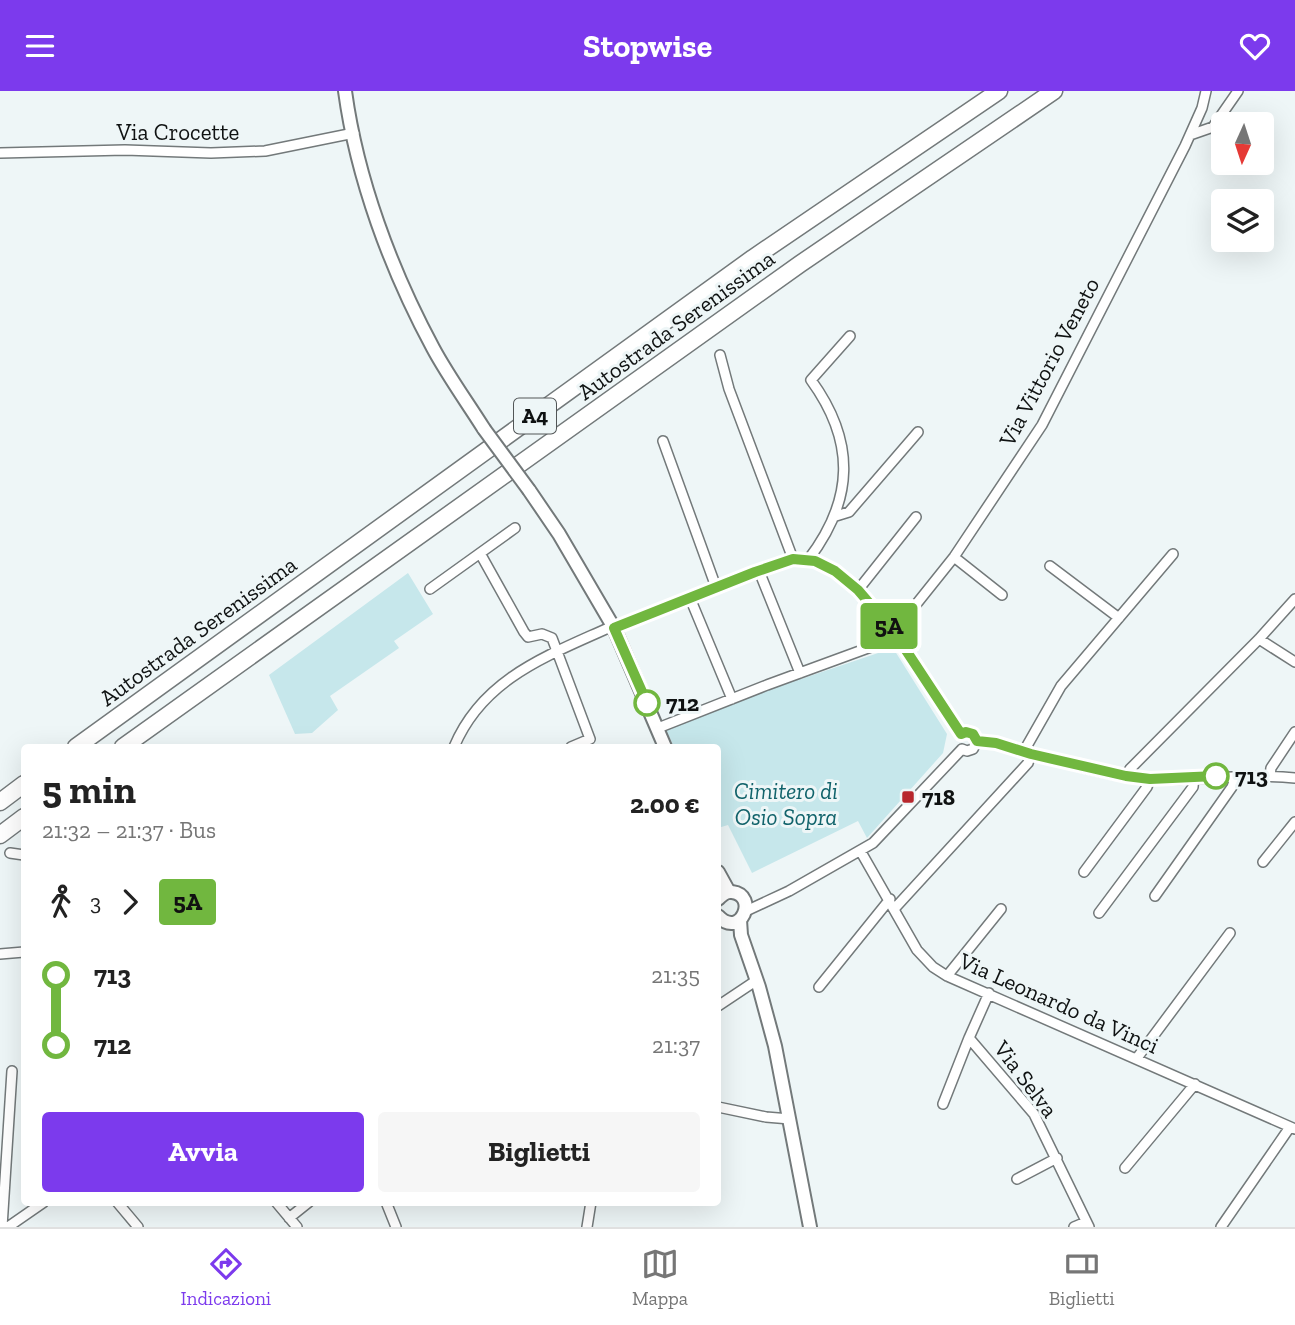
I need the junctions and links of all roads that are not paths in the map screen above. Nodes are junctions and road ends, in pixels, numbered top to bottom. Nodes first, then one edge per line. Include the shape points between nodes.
1 (345, 91) edge
2 (999, 91) edge
3 (1054, 91) edge
4 (1206, 91) edge
5 (1238, 91) edge
6 (354, 133) junction
7 (1190, 135) junction
8 (0, 153) edge
9 (849, 336) dead end
10 (720, 355) dead end
11 (919, 432) dead end
12 (663, 441) dead end
13 (836, 516) junction
14 (916, 517) dead end
15 (515, 528) dead end
16 (1173, 554) dead end
17 (481, 555) junction
18 (954, 557) junction
19 (793, 559) junction
20 (808, 561) junction
21 (1050, 566) dead end
22 (759, 571) junction
23 (716, 587) junction
24 (430, 589) dead end
25 (858, 590) junction
26 (1003, 595) dead end
27 (690, 598) junction
28 (1295, 599) edge
29 (1119, 618) junction
30 (614, 628) junction
31 (896, 635) junction
32 (1259, 639) junction
33 (556, 651) junction
34 (1295, 662) edge
35 (800, 673) junction
36 (732, 699) junction
37 (657, 728) junction
38 (1295, 732) edge
39 (961, 734) junction
40 (977, 741) junction
41 (80, 744) edge
42 (127, 744) edge
43 (455, 744) edge
44 (578, 744) edge
45 (664, 744) edge
46 (962, 749) junction
47 (1028, 753) junction
48 (1270, 775) junction
49 (1126, 776) junction
50 (1236, 776) junction
51 (1194, 777) junction
52 (1295, 778) edge
53 (1150, 779) junction
54 (21, 786) edge
55 (0, 802) edge
56 (21, 819) edge
57 (1295, 822) edge
58 (0, 835) edge
59 (861, 852) junction
60 (10, 853) dead end
61 (21, 855) edge
62 (1264, 862) dead end
63 (1084, 872) dead end
64 (723, 895) edge
65 (1155, 896) dead end
66 (890, 899) junction
67 (895, 908) junction
68 (1001, 909) dead end
69 (1098, 913) dead end
70 (741, 914) junction
71 (721, 919) edge
72 (1230, 933) dead end
73 (21, 952) edge
74 (0, 954) edge
75 (947, 975) junction
76 (757, 980) junction
77 (819, 987) dead end
78 (989, 993) junction
79 (721, 1004) edge
80 (970, 1038) junction
81 (1137, 1058) junction
82 (12, 1071) dead end
83 (1195, 1084) junction
84 (943, 1104) dead end
85 (721, 1108) edge
86 (790, 1119) junction
87 (1293, 1128) edge
88 (1057, 1158) junction
89 (1125, 1168) dead end
90 (1017, 1179) dead end
91 (38, 1206) edge
92 (120, 1206) edge
93 (279, 1206) edge
94 (304, 1206) edge
95 (388, 1206) edge
96 (591, 1206) edge
97 (289, 1218) junction
98 (1088, 1224) edge
99 (2, 1227) edge
100 (8, 1227) edge
101 (138, 1227) edge
102 (297, 1227) edge
103 (396, 1227) edge
104 (587, 1227) edge
105 (810, 1227) edge
106 (1074, 1227) edge
107 (1221, 1227) edge

1 - 6 street
2 - 41 highway, Autostrada Serenissima / A4 via 753,258
3 - 42 highway, Autostrada Serenissima / A4 via 800,264
4 - 7 street, Via Vittorio Veneto
5 - 7 street via 1213,127
6 - 8 street, Via Crocette via 265,151
6 - 30 street, bridge via 386,243 433,348 571,553
7 - 18 street, Via Vittorio Veneto via 1042,425
9 - 13 street via 811,380 830,413 844,462 844,489
10 - 19 street
11 - 13 street via 849,512
12 - 23 street
13 - 20 street
14 - 25 street
15 - 17 street
16 - 29 street
17 - 24 street
17 - 33 street via 524,632 528,637 548,635
18 - 26 street
18 - 31 street, Via Vittorio Veneto
19 - 20 street
19 - 22 street
20 - 25 street via 835,571
21 - 29 street
22 - 23 street
22 - 35 street
23 - 27 street
25 - 31 street
27 - 30 street
27 - 36 street
28 - 32 street
29 - 47 street via 1061,686
30 - 33 street
30 - 37 street
31 - 35 street
31 - 39 street
32 - 34 street
32 - 49 street
33 - 43 street via 501,684 479,705
33 - 44 street via 590,739
35 - 36 street
36 - 37 street
37 - 45 street
38 - 48 street via 1270,768
39 - 40 street via 973,734
39 - 46 street
40 - 46 street via 973,749
40 - 47 street
46 - 59 street
47 - 49 street
47 - 67 street via 1028,763
48 - 50 street
48 - 52 street
49 - 53 street
50 - 51 street
50 - 65 street
51 - 53 street
51 - 69 street via 1192,787
53 - 63 street
54 - 55 highway
56 - 58 highway
57 - 62 street
59 - 66 street, Via Leonardo da Vinci
59 - 70 street
60 - 61 street
64 - 70 street via 741,896
66 - 67 street, Via Leonardo da Vinci
66 - 77 street
67 - 75 street, Via Leonardo da Vinci via 924,959
68 - 75 street
70 - 71 street
70 - 76 street via 741,935
72 - 81 street
73 - 74 street
75 - 78 street, Via Leonardo da Vinci
76 - 79 street
76 - 86 street
78 - 80 street, Via Selva
78 - 81 street, Via Leonardo da Vinci
80 - 84 street
80 - 88 street, Via Selva via 1034,1114
81 - 83 street, Via Leonardo da Vinci
82 - 99 street
83 - 87 street, Via Leonardo da Vinci
83 - 89 street
85 - 86 street
86 - 105 street
87 - 107 street
88 - 90 street
88 - 98 street, Via Selva
91 - 100 street
92 - 101 street
93 - 97 street
94 - 97 street
95 - 103 street
96 - 104 street
97 - 102 street
98 - 106 street

